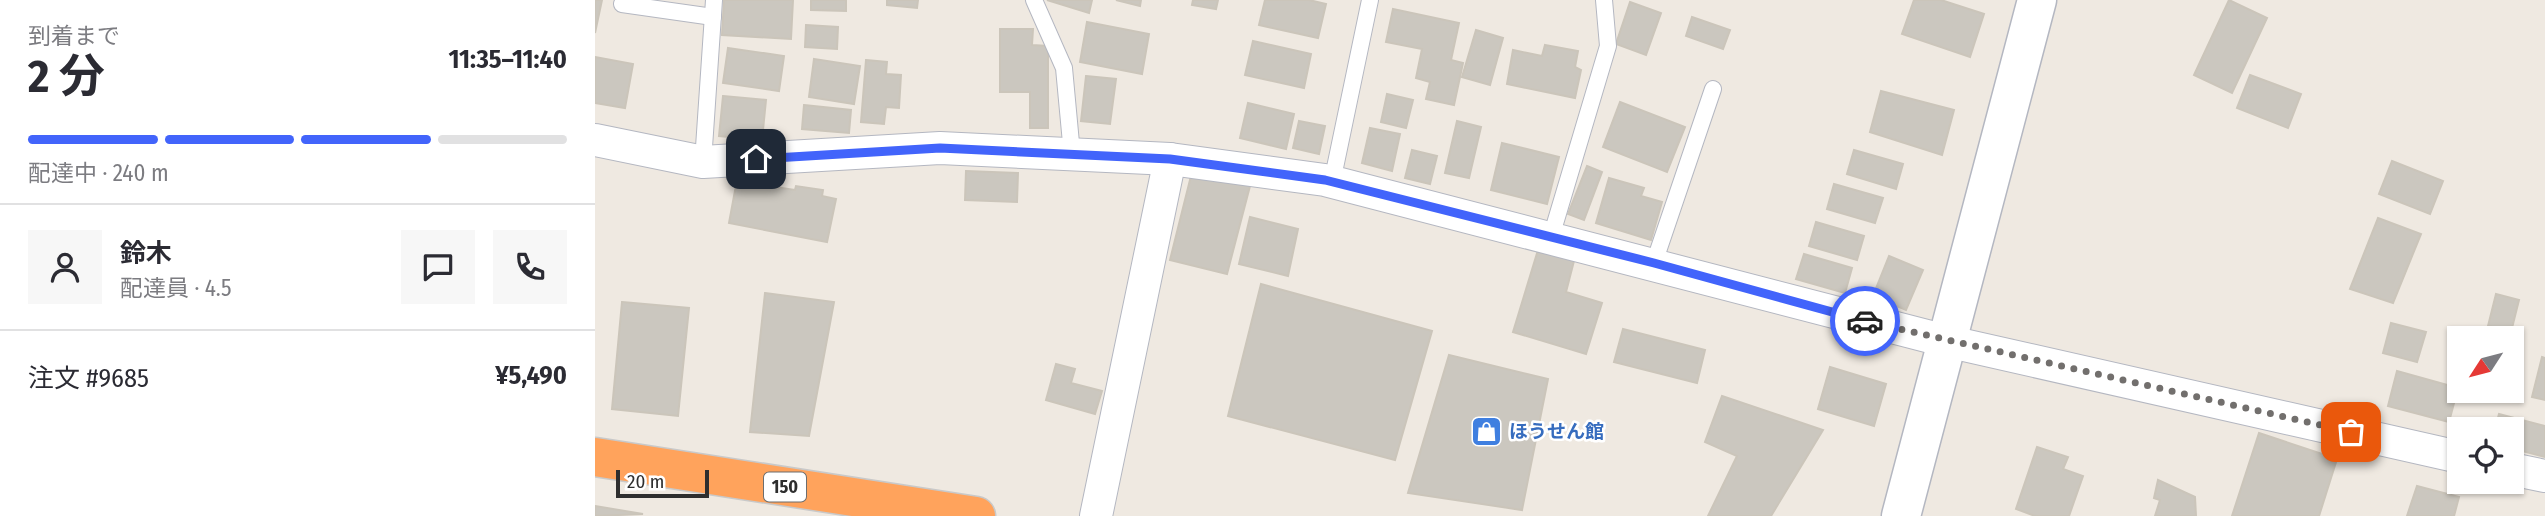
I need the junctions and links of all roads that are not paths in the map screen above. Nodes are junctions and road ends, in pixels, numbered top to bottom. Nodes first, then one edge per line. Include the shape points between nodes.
1 (714, 0) edge
2 (1034, 0) edge
3 (1370, 0) edge
4 (1604, 0) edge
5 (2037, 0) edge
6 (622, 4) dead end
7 (713, 17) junction
8 (1713, 89) dead end
9 (595, 140) edge
10 (1072, 154) junction
11 (1170, 159) junction
12 (703, 162) junction
13 (1332, 181) junction
14 (1551, 237) junction
15 (1654, 263) junction
16 (1946, 341) junction
17 (2447, 454) edge
18 (595, 457) edge
19 (2524, 471) edge
20 (2545, 476) edge
21 (976, 516) edge
22 (1097, 516) edge
23 (1901, 516) edge

1 - 7 lane
2 - 10 lane via 1064,68
3 - 13 lane
4 - 14 lane via 1608,46
5 - 16 street
6 - 7 lane
7 - 12 lane
8 - 15 lane
9 - 12 street
10 - 11 street
10 - 12 street via 940,148
11 - 13 street
11 - 22 street
13 - 14 street
14 - 15 street
15 - 16 street
16 - 17 street
16 - 23 street
18 - 21 highway, 150
19 - 20 street

